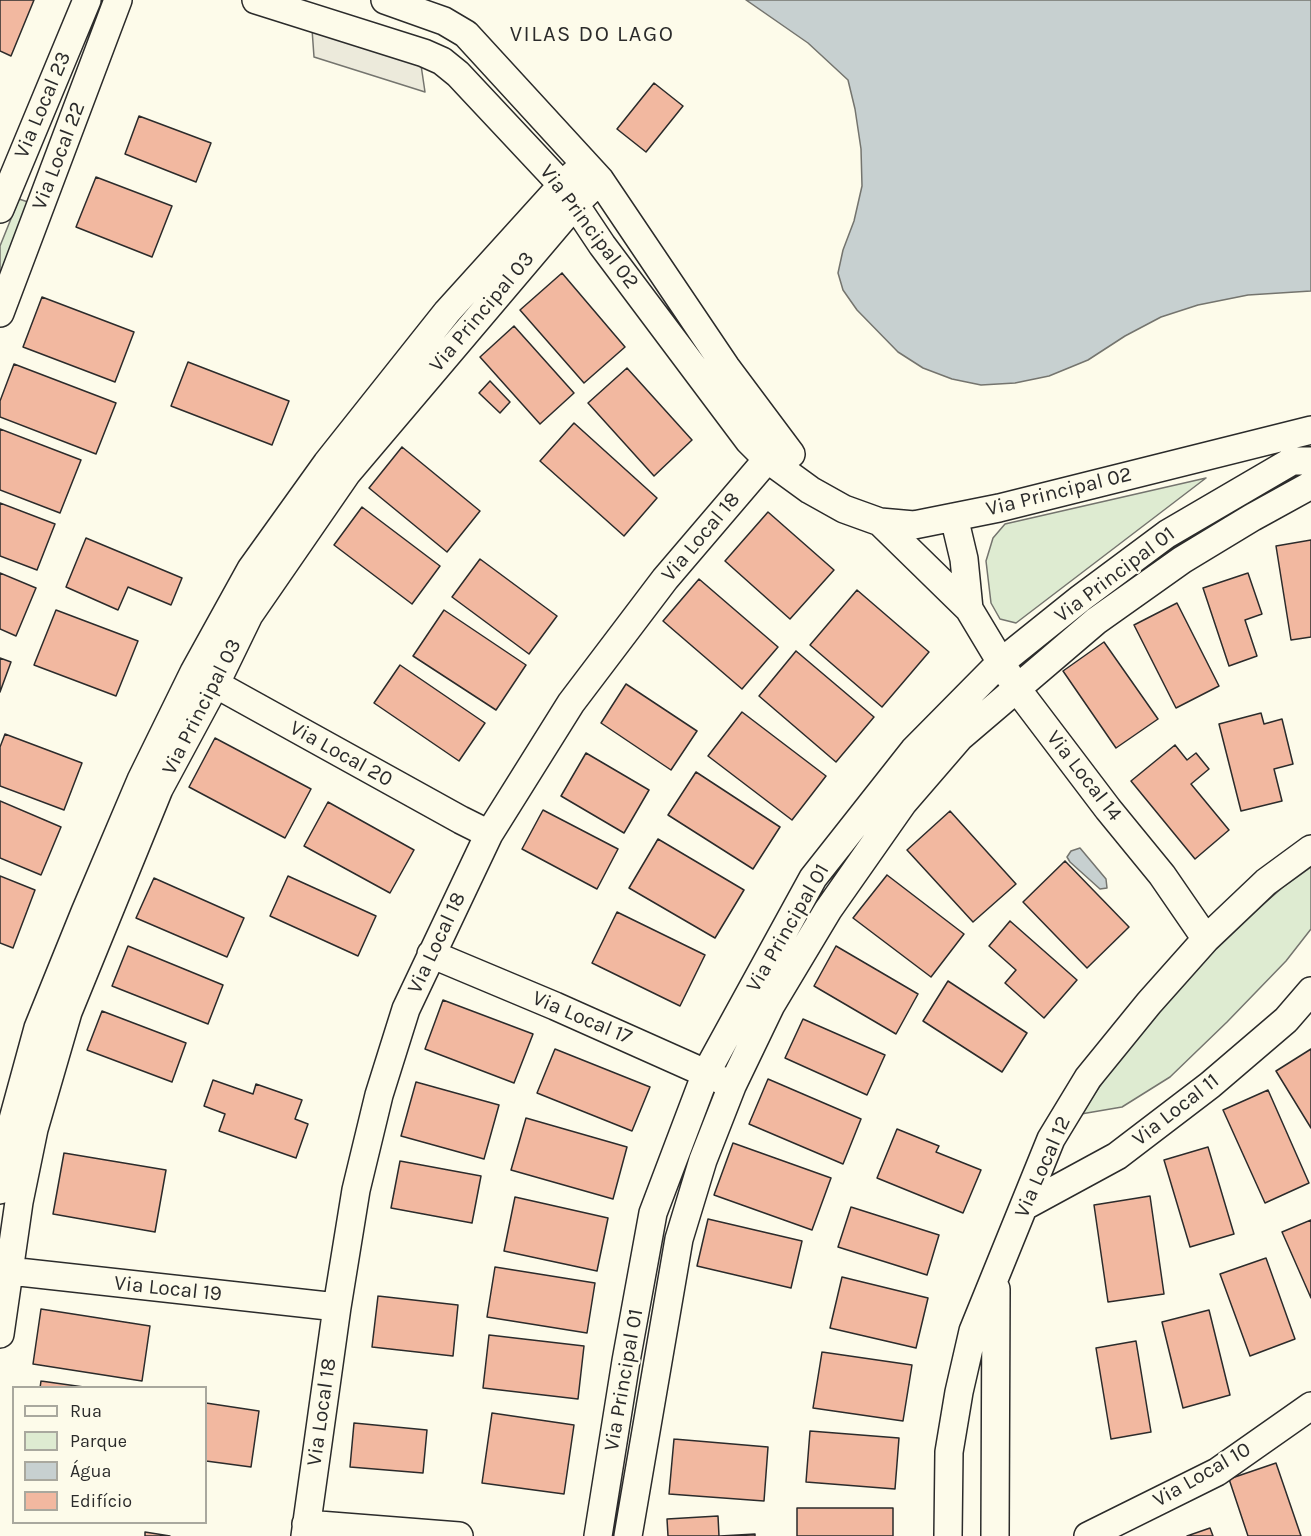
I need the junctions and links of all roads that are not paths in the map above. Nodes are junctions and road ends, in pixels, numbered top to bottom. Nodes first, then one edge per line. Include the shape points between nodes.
1 (87, 0) edge
2 (118, 0) edge
3 (256, 0) edge
4 (385, 0) edge
5 (593, 172) junction
6 (15, 173) junction
7 (46, 188) junction
8 (568, 195) junction
9 (0, 210) edge
10 (0, 313) edge
11 (1311, 430) edge
12 (774, 450) junction
13 (1311, 461) edge
14 (1311, 485) edge
15 (954, 517) junction
16 (880, 522) junction
17 (969, 609) junction
18 (1000, 663) junction
19 (204, 678) junction
20 (1017, 689) junction
21 (489, 834) junction
22 (1311, 849) edge
23 (1206, 939) junction
24 (431, 954) junction
25 (1311, 991) edge
26 (706, 1073) junction
27 (732, 1086) junction
28 (15, 1124) edge
29 (0, 1190) edge
30 (1024, 1206) junction
31 (4, 1271) edge
32 (996, 1275) junction
33 (337, 1307) junction
34 (0, 1334) edge
35 (1311, 1406) edge
36 (306, 1530) edge
37 (459, 1536) edge
38 (598, 1536) edge
39 (628, 1536) edge
40 (948, 1536) edge
41 (995, 1536) edge
42 (1088, 1536) edge

1 - 6 street, Via Local 23
2 - 7 street, Via Local 22
3 - 8 street, Via Principal 02 via 441,61 458,74
4 - 5 street, Via Principal 02 via 444,21 466,34
5 - 8 street, Via Principal 03
5 - 12 street, Via Principal 02 via 726,367
6 - 7 street
6 - 9 street, Via Local 23
7 - 10 street, Via Local 22
8 - 12 street, Via Principal 02 via 742,431
8 - 19 street, Via Principal 03 via 447,312 327,463 251,569
11 - 15 street, Via Principal 02
12 - 16 street, Via Principal 02 via 810,490 844,509
12 - 21 street, Via Local 18 via 665,579 570,703
13 - 18 street, Via Principal 01 via 1292,461 1167,534
14 - 20 street, Via Principal 01 via 1182,560 1096,621
15 - 16 street, Via Principal 02 via 914,525
15 - 17 street, Via Local 14 via 964,559
16 - 17 street, Via Local 14
17 - 18 street, Via Local 14
18 - 20 street, Via Local 14
18 - 26 street, Via Principal 01 via 914,750 813,878
19 - 21 street, Via Local 20
19 - 28 street, Via Principal 03 via 68,1012
20 - 23 street, Via Local 14 via 1162,875
20 - 27 street, Via Principal 01 via 960,737 903,803 828,910 771,1005
21 - 24 street, Via Local 18
22 - 23 street, Via Local 12 via 1266,882
23 - 30 street, Via Local 12 via 1088,1078 1051,1139
24 - 26 street, Via Local 17
24 - 33 street, Via Local 18 via 406,1009 379,1095 356,1190
25 - 30 street, Via Local 11 via 1278,1028 1118,1156
26 - 27 street, Via Local 17
26 - 38 street, Via Principal 01 via 653,1213
27 - 39 street, Via Principal 01 via 703,1160 679,1239
28 - 29 street, Via Principal 03
28 - 31 street, Via Principal 03 via 19,1202
30 - 32 street, Via Local 12
31 - 33 street, Via Local 19
31 - 34 street, Via Principal 03
32 - 40 street, Via Local 12 via 973,1331 959,1392 949,1452
32 - 41 street
33 - 36 street, Via Local 18
35 - 42 street, Via Local 10 via 1217,1472
36 - 37 street

